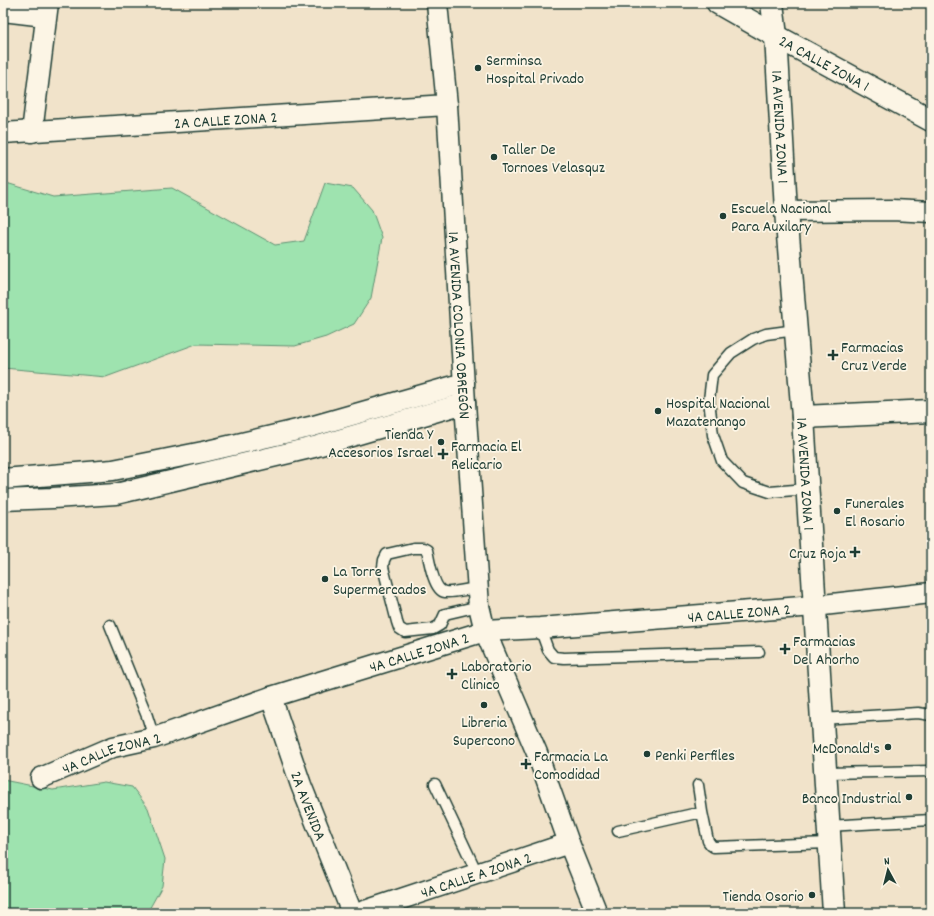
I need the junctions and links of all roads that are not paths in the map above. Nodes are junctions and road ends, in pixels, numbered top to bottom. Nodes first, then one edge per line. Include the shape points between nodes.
1 (437, 3) edge
2 (718, 3) edge
3 (772, 3) edge
4 (46, 10) edge
5 (3, 11) edge
6 (776, 36) junction
7 (447, 105) junction
8 (931, 120) edge
9 (32, 132) junction
10 (3, 133) edge
11 (786, 211) junction
12 (931, 212) edge
13 (796, 330) junction
14 (464, 383) junction
15 (465, 403) junction
16 (931, 412) edge
17 (803, 417) junction
18 (310, 427) junction
19 (314, 447) junction
20 (204, 452) junction
21 (209, 472) junction
22 (50, 475) junction
23 (3, 479) edge
24 (808, 489) junction
25 (53, 498) junction
26 (3, 500) edge
27 (931, 593) edge
28 (478, 597) junction
29 (814, 606) junction
30 (110, 625) dead end
31 (540, 628) junction
32 (485, 631) junction
33 (759, 652) dead end
34 (271, 697) junction
35 (931, 715) edge
36 (821, 719) junction
37 (154, 738) junction
38 (931, 771) edge
39 (824, 773) junction
40 (41, 778) dead end
41 (435, 784) dead end
42 (698, 785) dead end
43 (702, 812) junction
44 (931, 820) edge
45 (618, 831) dead end
46 (828, 835) junction
47 (569, 843) junction
48 (477, 873) junction
49 (352, 913) edge
50 (360, 913) edge
51 (596, 913) edge
52 (834, 913) edge

1 - 7 street, 1A AVENIDA COLONIA OBREGÓN
2 - 6 main road, 2A CALLE ZONA 1
3 - 6 main road, 1A AVENIDA ZONA 1
4 - 5 street
4 - 9 street
6 - 8 main road, 2A CALLE ZONA 1
6 - 11 main road, 1A AVENIDA ZONA 1
7 - 9 street, 2A CALLE ZONA 2
7 - 14 street, 1A AVENIDA COLONIA OBREGÓN
9 - 10 street, 2A CALLE ZONA 2
11 - 12 street
11 - 13 main road, 1A AVENIDA ZONA 1
13 - 17 main road, 1A AVENIDA ZONA 1
13 - 24 lane via 766,334 731,352 712,375 709,400 713,435 722,461 743,483 770,492
14 - 15 street, 1A AVENIDA COLONIA OBREGÓN
14 - 18 street
15 - 19 street
15 - 28 street, 1A AVENIDA COLONIA OBREGÓN
16 - 17 main road
17 - 24 main road, 1A AVENIDA ZONA 1
18 - 19 street
18 - 20 street
19 - 21 street
20 - 21 street
20 - 22 street via 113,470
21 - 25 street via 116,494
22 - 23 street
22 - 25 street
24 - 29 main road, 1A AVENIDA ZONA 1
25 - 26 street
27 - 29 street, 4A CALLE ZONA 2
28 - 28 lane via 439,590 427,550 423,548 387,554 384,560 383,567 396,622 405,632 433,630 440,625 445,614
28 - 32 street, 1A AVENIDA COLONIA OBREGÓN
29 - 31 street, 4A CALLE ZONA 2
29 - 36 main road, 1A AVENIDA ZONA 1
30 - 37 lane
31 - 32 street, 4A CALLE ZONA 2
31 - 33 lane via 548,650 554,657
32 - 34 street, 4A CALLE ZONA 2
32 - 47 street, 1A AVENIDA COLONIA OBREGÓN via 537,753
34 - 37 street, 4A CALLE ZONA 2
34 - 49 street, 2A AVENIDA via 301,785
35 - 36 lane via 918,713
36 - 39 main road, 1A AVENIDA ZONA 1
37 - 40 street, 4A CALLE ZONA 2 via 113,747
38 - 39 lane
39 - 46 main road, 1A AVENIDA ZONA 1
41 - 48 lane
42 - 43 lane
43 - 45 lane
43 - 46 lane via 708,841 714,847
44 - 46 lane
46 - 52 main road, 1A AVENIDA ZONA 1
47 - 48 street, 4A CALLE A ZONA 2
47 - 51 street, 1A AVENIDA COLONIA OBREGÓN
48 - 50 street, 4A CALLE A ZONA 2

